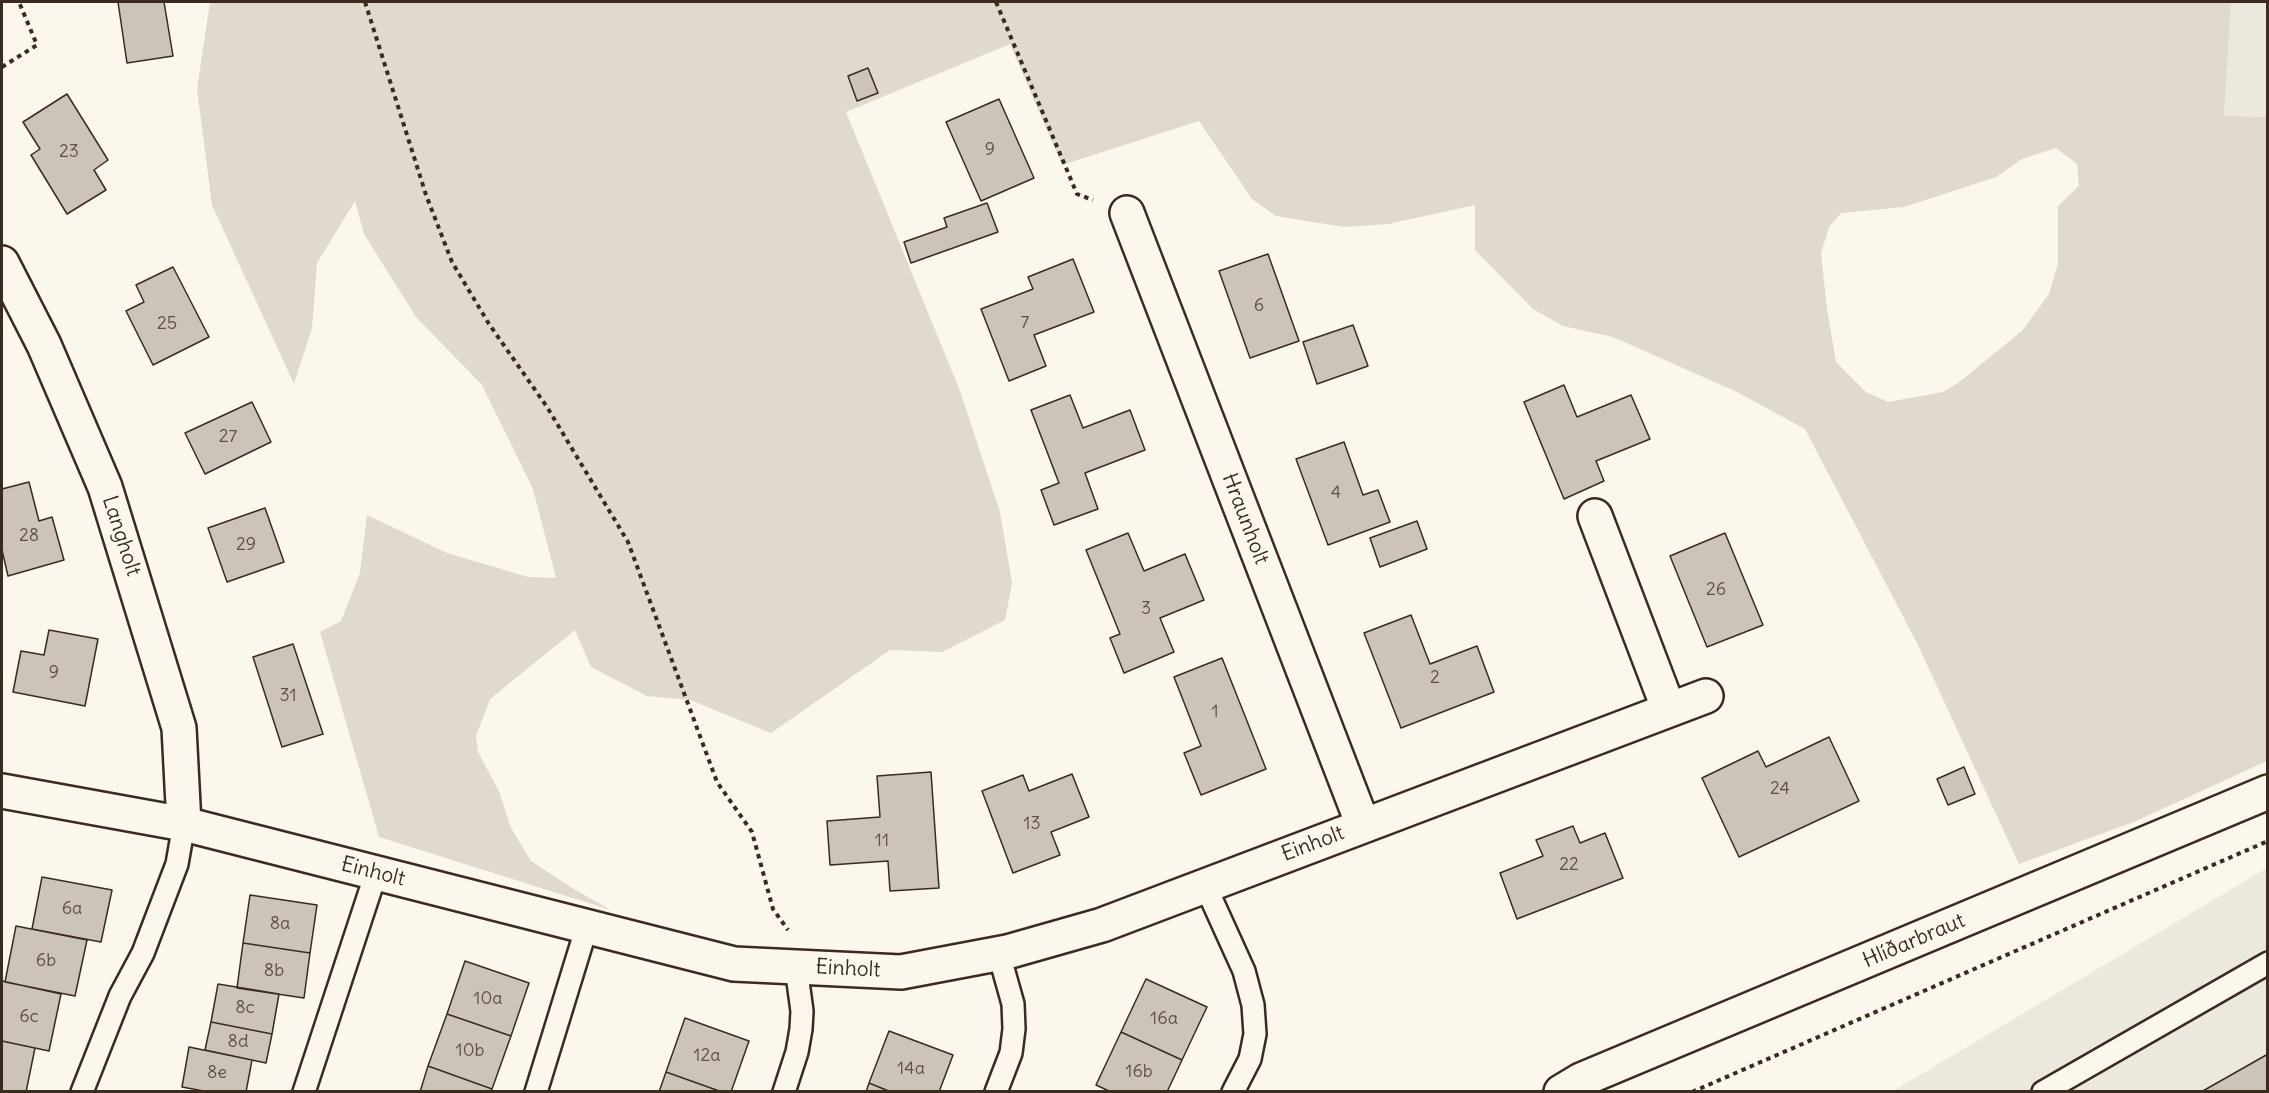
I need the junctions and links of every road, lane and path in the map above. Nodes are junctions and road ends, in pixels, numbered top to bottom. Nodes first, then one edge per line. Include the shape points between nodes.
1 (19, 2) edge
2 (366, 2) edge
3 (996, 2) edge
4 (2, 67) edge
5 (1127, 213) joint
6 (2, 263) edge
7 (1595, 516) dead end
8 (1706, 696) dead end
9 (1670, 710) junction
10 (2, 791) edge
11 (2268, 792) edge
12 (184, 824) junction
13 (1363, 825) junction
14 (2268, 841) edge
15 (376, 873) junction
16 (1205, 885) junction
17 (587, 926) junction
18 (999, 954) junction
19 (2268, 963) edge
20 (806, 967) junction
21 (82, 1092) edge
22 (304, 1092) edge
23 (536, 1092) edge
24 (784, 1092) edge
25 (996, 1092) edge
26 (1233, 1092) edge
27 (1561, 1092) edge
28 (1692, 1092) edge
29 (2043, 1092) edge

1 - 4 path via 37,45
2 - 20 path via 426,195 452,262 489,324 547,406 628,542 717,782 752,832 773,909
3 - 5 path via 1077,194
5 - 13 street, Hraunholt
6 - 12 street, Langholt via 44,345 105,487 179,728
7 - 9 street
8 - 9 street, Einholt
9 - 13 street, Einholt
10 - 12 street, Einholt
11 - 27 street, Hlíðarbraut via 1581,1080
12 - 15 street, Einholt
12 - 21 lane via 177,864
13 - 16 street, Einholt
14 - 28 path
15 - 17 street, Einholt
15 - 22 lane
16 - 18 street, Einholt via 1102,925
16 - 26 lane via 1244,971 1253,1005 1255,1034 1250,1059
17 - 20 street, Einholt via 734,964
17 - 23 lane
18 - 20 street, Einholt via 901,972
18 - 25 lane via 1013,1004 1014,1029 1011,1053
19 - 29 lane
20 - 24 lane via 797,1052

